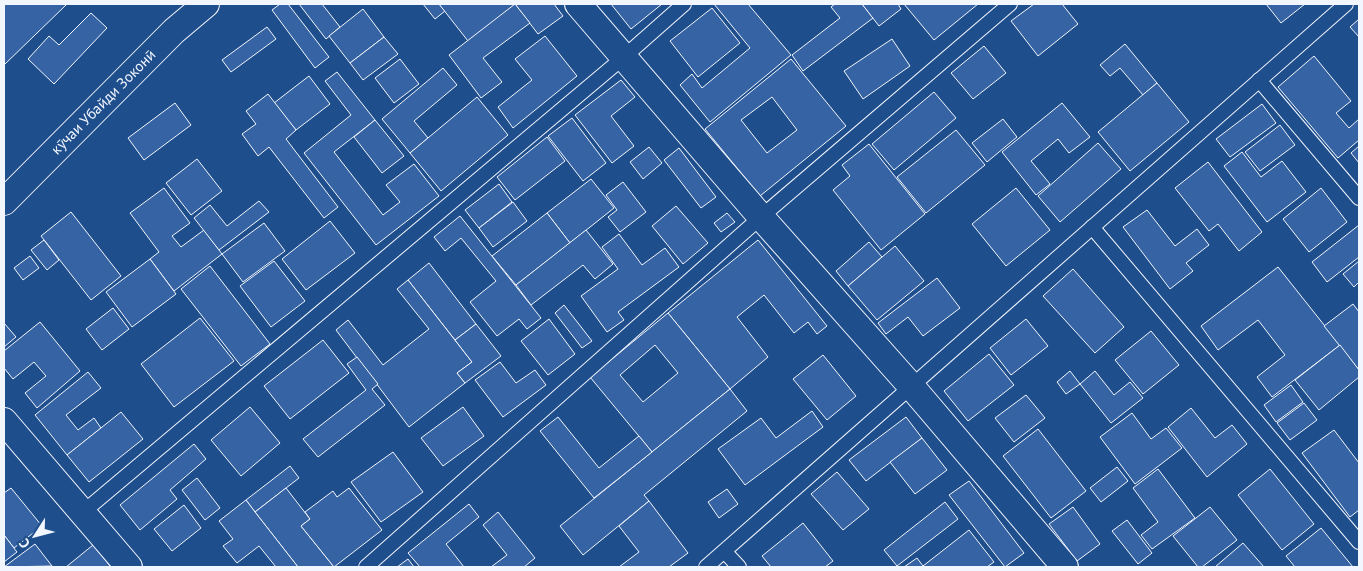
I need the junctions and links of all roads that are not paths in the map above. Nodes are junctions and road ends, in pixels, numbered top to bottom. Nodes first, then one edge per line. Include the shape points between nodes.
1 (206, 4) edge
2 (578, 4) edge
3 (684, 4) edge
4 (1010, 4) edge
5 (1346, 4) edge
6 (624, 57) junction
7 (1259, 80) junction
8 (1359, 198) edge
9 (4, 202) edge
10 (761, 217) junction
11 (1092, 227) junction
12 (911, 386) junction
13 (4, 421) edge
14 (82, 513) junction
15 (1359, 542) edge
16 (725, 552) junction
17 (129, 567) edge
18 (366, 567) edge
19 (706, 567) edge
20 (739, 567) edge
21 (1065, 567) edge

1 - 9 street, кӯчаи Убайди Зоконӣ via 174,31
2 - 6 street
3 - 6 lane
4 - 10 lane
5 - 7 lane
6 - 10 street
6 - 14 lane
7 - 8 lane
7 - 11 lane
10 - 12 street
10 - 18 lane
11 - 12 lane
11 - 15 lane
12 - 16 lane
12 - 21 street
13 - 14 street
14 - 17 street
16 - 19 lane
16 - 20 lane

